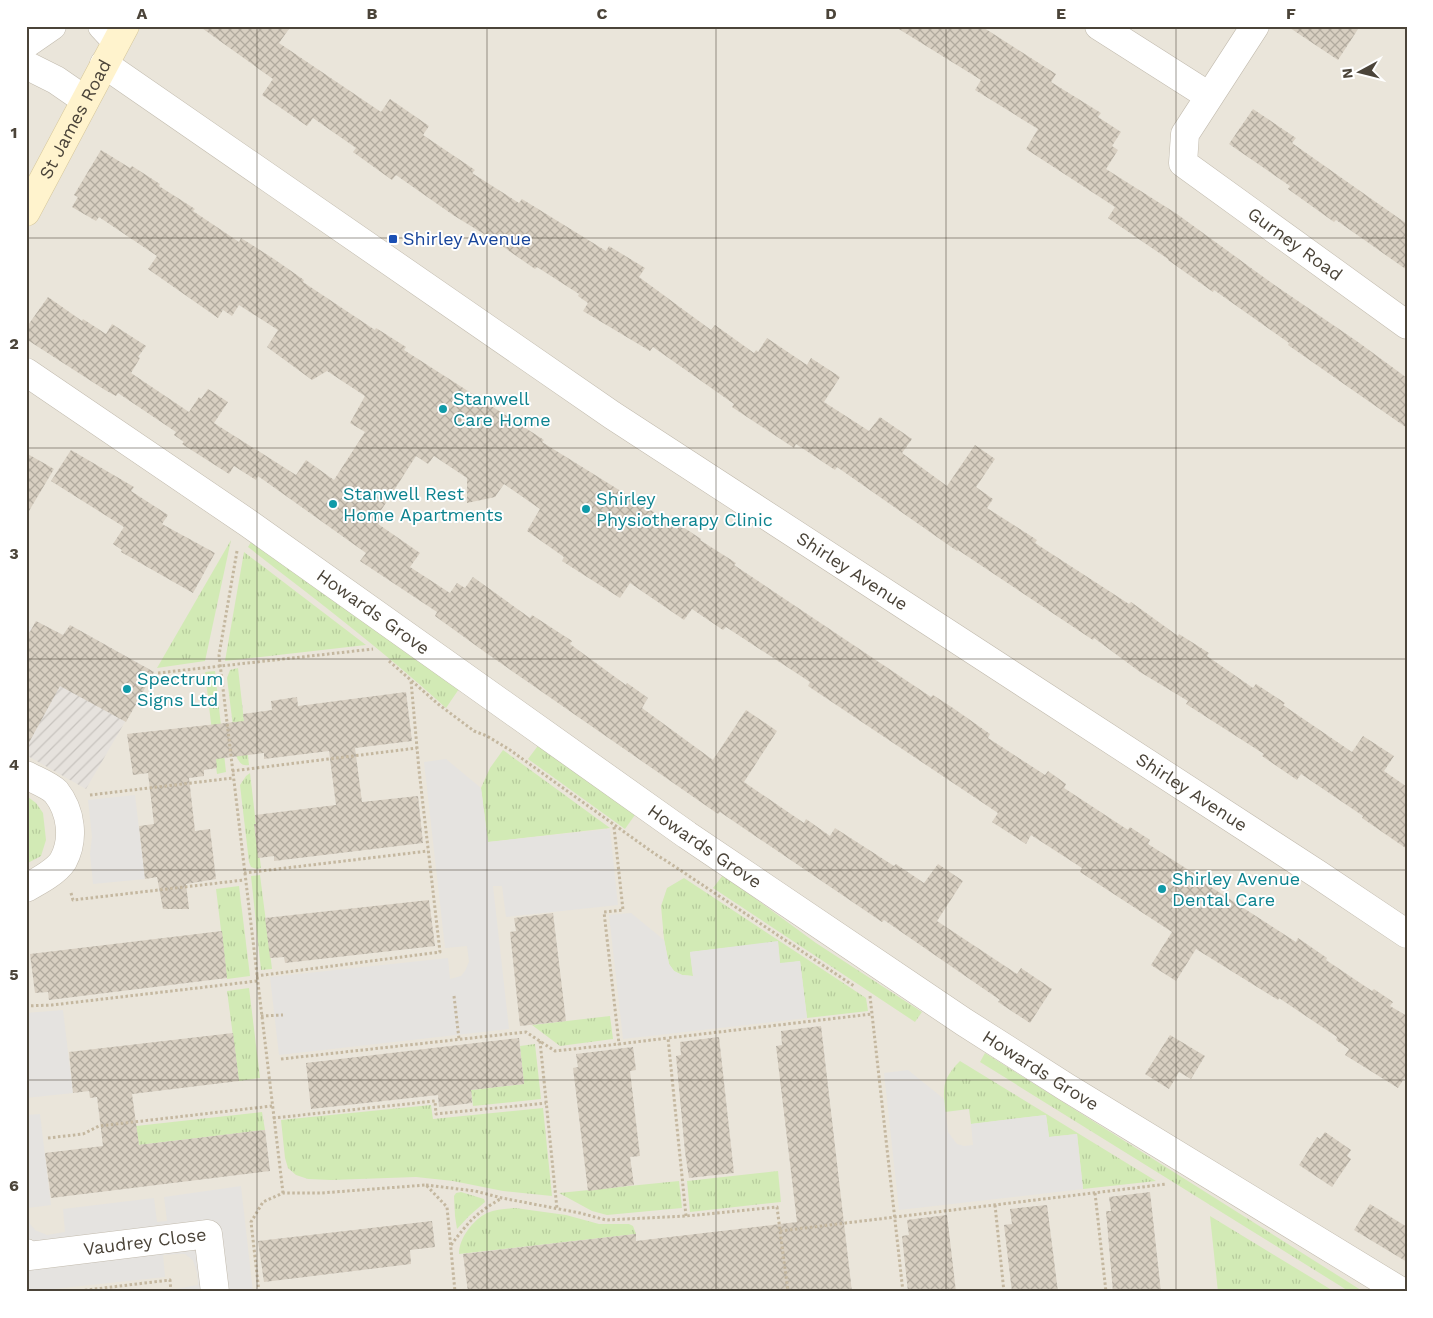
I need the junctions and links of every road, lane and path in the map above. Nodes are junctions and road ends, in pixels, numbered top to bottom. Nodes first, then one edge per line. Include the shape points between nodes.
1 (52, 26) edge
2 (1099, 26) edge
3 (1256, 26) edge
4 (115, 31) edge
5 (26, 44) edge
6 (26, 64) edge
7 (104, 64) junction
8 (1209, 96) junction
9 (84, 100) junction
10 (26, 212) edge
11 (1407, 325) edge
12 (26, 372) edge
13 (248, 523) junction
14 (373, 649) dead end
15 (220, 666) junction
16 (158, 674) dead end
17 (411, 681) dead end
18 (417, 748) junction
19 (232, 771) junction
20 (26, 775) edge
21 (233, 778) junction
22 (64, 806) junction
23 (614, 826) dead end
24 (428, 851) junction
25 (63, 862) junction
26 (244, 874) junction
27 (244, 880) junction
28 (26, 888) edge
29 (1407, 934) edge
30 (256, 976) junction
31 (257, 981) junction
32 (454, 996) dead end
33 (870, 996) dead end
34 (26, 1006) edge
35 (872, 1014) junction
36 (283, 1015) dead end
37 (261, 1016) junction
38 (668, 1038) junction
39 (459, 1039) junction
40 (540, 1041) junction
41 (619, 1044) junction
42 (282, 1059) dead end
43 (546, 1103) junction
44 (272, 1106) junction
45 (273, 1118) junction
46 (48, 1138) dead end
47 (1167, 1184) dead end
48 (426, 1185) junction
49 (283, 1193) junction
50 (1094, 1193) junction
51 (502, 1198) junction
52 (995, 1204) junction
53 (557, 1209) junction
54 (686, 1216) junction
55 (895, 1217) junction
56 (780, 1231) junction
57 (450, 1246) junction
58 (26, 1253) edge
59 (70, 1292) edge
60 (171, 1292) edge
61 (215, 1292) edge
62 (259, 1292) edge
63 (455, 1292) edge
64 (788, 1292) edge
65 (904, 1292) edge
66 (1004, 1292) edge
67 (1106, 1292) edge
68 (1402, 1292) edge

1 - 5 street
2 - 8 street
3 - 8 street
4 - 7 street, St James Road
6 - 9 street
7 - 9 street, St James Road
7 - 29 street, Shirley Avenue via 612,415
8 - 11 street, Gurney Road via 1185,134 1183,163
9 - 10 street, St James Road
12 - 13 street, Howards Grove
13 - 15 path via 238,544 219,655
13 - 68 street, Howards Grove via 687,835 964,1022
14 - 15 path
15 - 16 path
15 - 19 path
17 - 18 path
18 - 19 path
18 - 24 path
19 - 21 path
20 - 22 street via 55,791
21 - 22 path via 79,796
21 - 26 path
22 - 25 street via 71,834
23 - 41 path via 623,910 604,912
24 - 26 path
24 - 30 path via 440,952
25 - 27 path via 73,900
25 - 28 street via 42,880
26 - 27 path
27 - 30 path
30 - 31 path
31 - 34 path
31 - 37 path
32 - 39 path
33 - 35 path
35 - 38 path
35 - 55 path
36 - 37 path
37 - 44 path
38 - 41 path
38 - 54 path
39 - 40 path via 526,1032
39 - 42 path
40 - 41 path via 555,1051
40 - 43 path
43 - 45 path via 436,1114 434,1100
43 - 53 path
44 - 45 path
44 - 46 path via 99,1126 83,1134
45 - 49 path
47 - 50 path
48 - 49 path
48 - 51 path
48 - 57 path via 447,1208
49 - 62 path via 263,1202 251,1222
50 - 52 path
50 - 67 path
51 - 53 path
51 - 57 path via 468,1222
52 - 55 path
52 - 66 path
53 - 54 path via 606,1220
54 - 56 path via 777,1207
55 - 56 path
55 - 65 path
56 - 64 path
57 - 63 path
58 - 61 street, Vaudrey Close via 29,1256 208,1234
59 - 60 path via 170,1280

